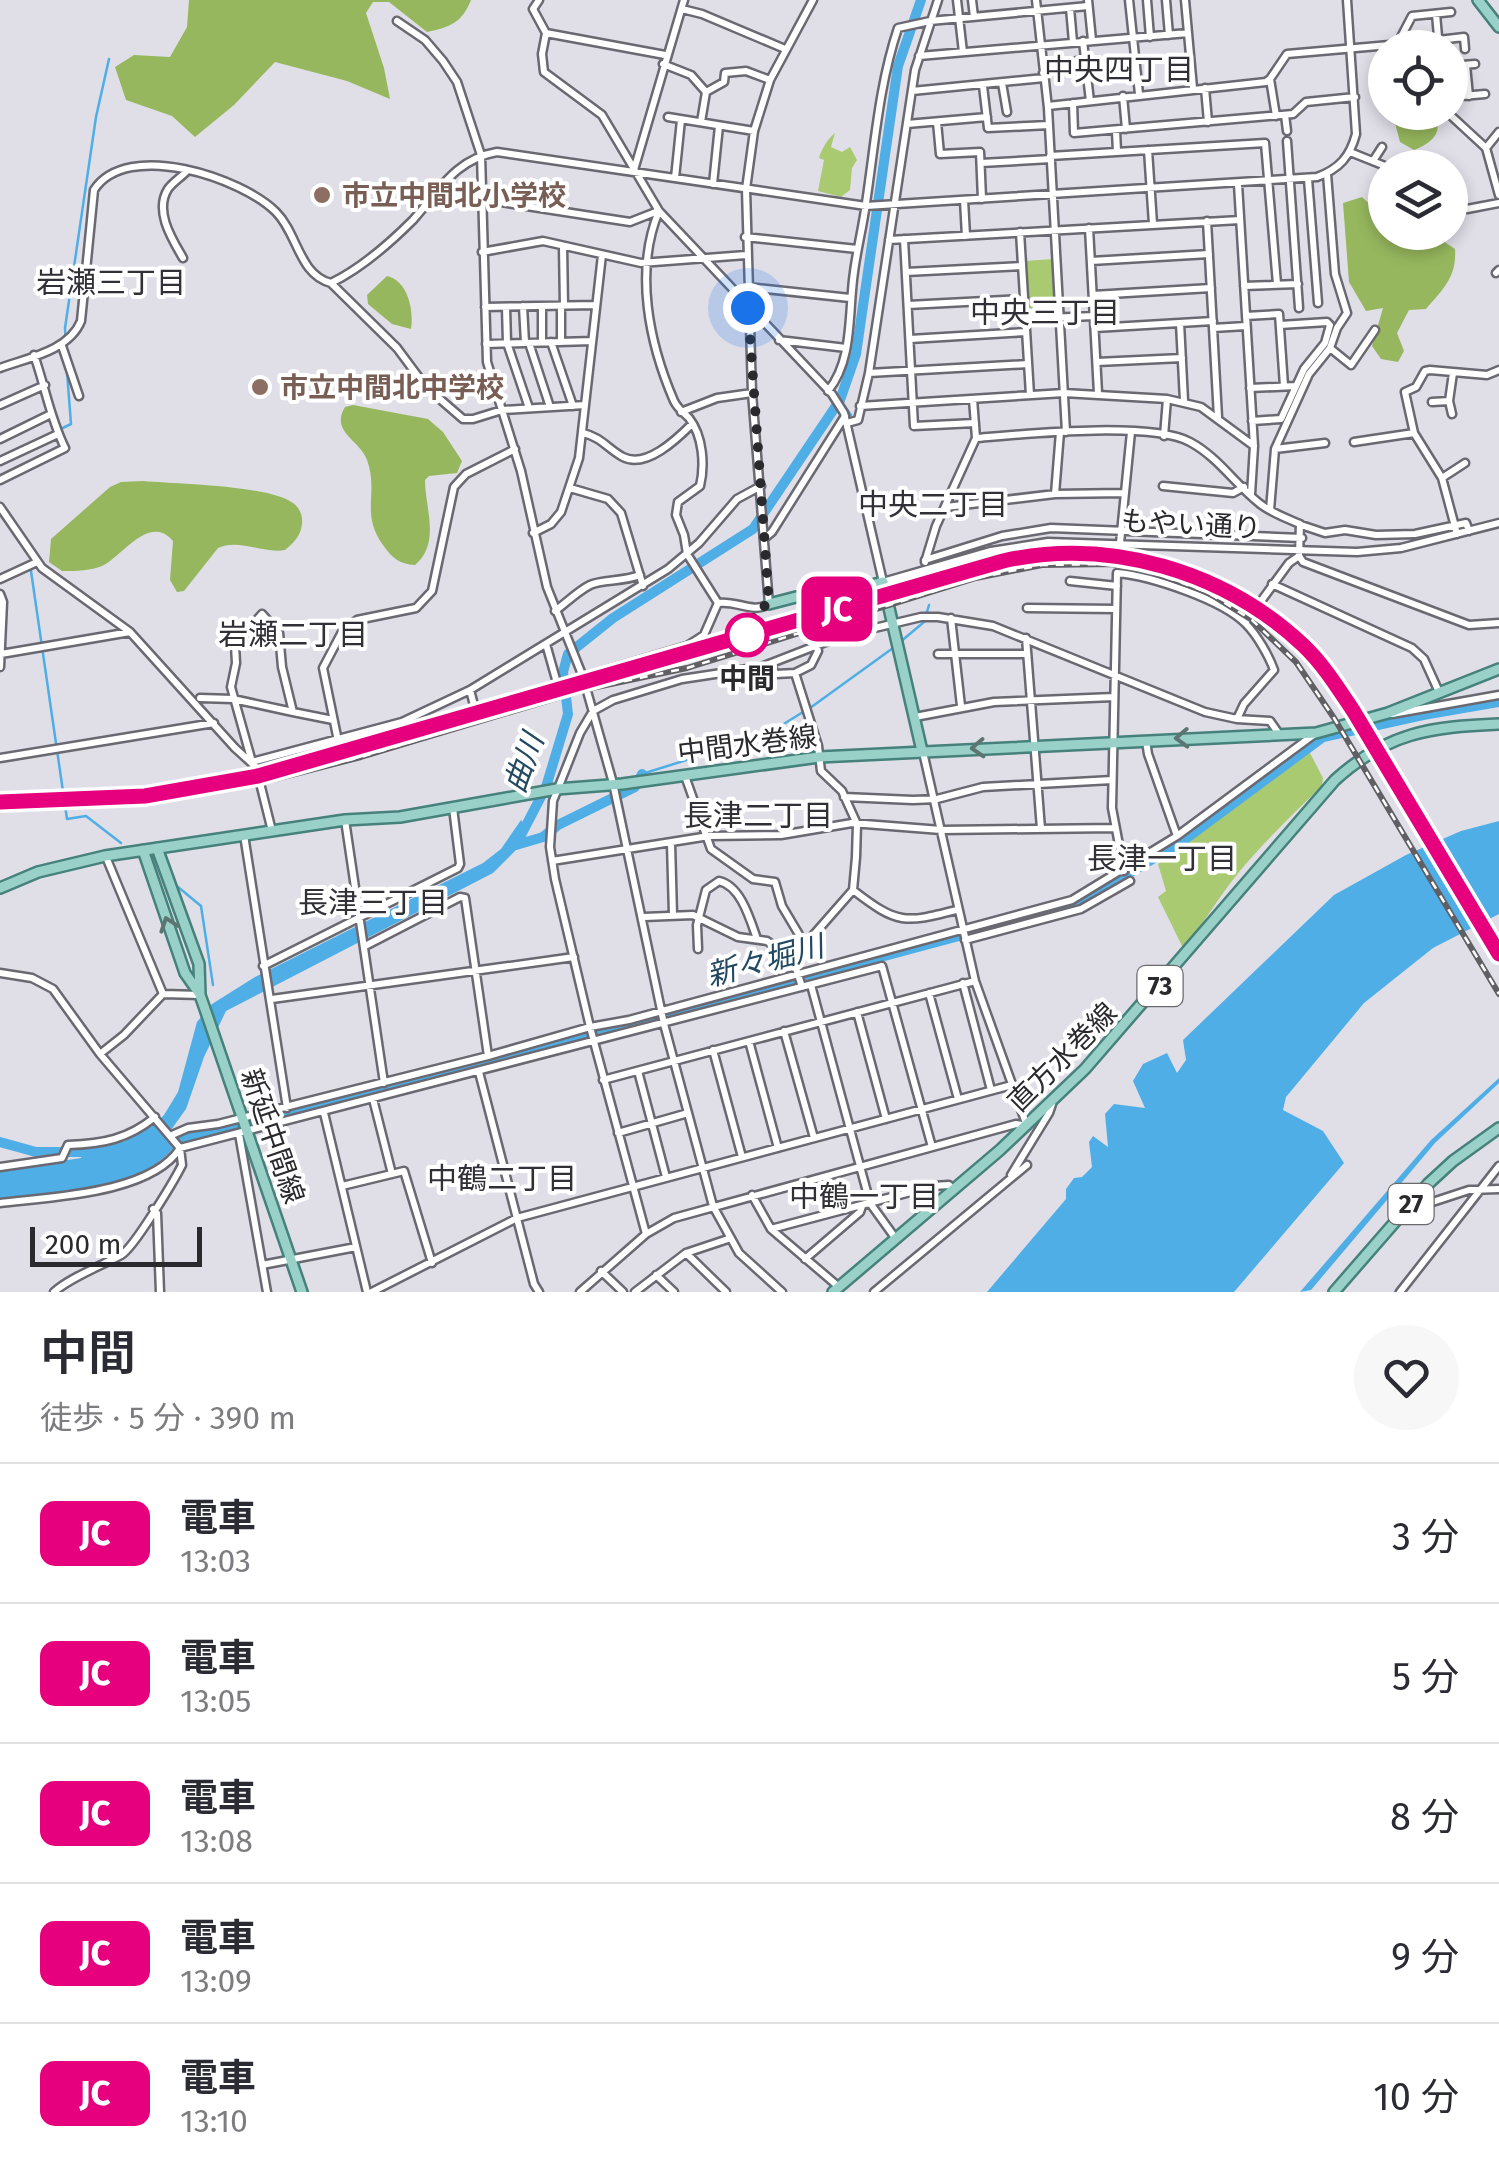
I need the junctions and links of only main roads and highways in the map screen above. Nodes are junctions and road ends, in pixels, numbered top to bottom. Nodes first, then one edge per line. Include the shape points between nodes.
1 (1478, 0) edge
2 (1499, 28) edge
3 (769, 604) road end
4 (1499, 669) edge
5 (1499, 724) edge
6 (922, 751) junction
7 (158, 848) junction
8 (143, 850) junction
9 (0, 888) edge
10 (200, 995) junction
11 (1499, 1128) edge
12 (836, 1290) edge
13 (302, 1292) edge
14 (1334, 1292) edge

1 - 2 main road
3 - 6 main road via 883,582
4 -> 6 main road, 中間水巻線 via 1388,714 1316,733
5 - 12 main road, 直方水巻線 / 73 via 1414,732 1354,763 1052,1102
6 - 7 main road, 中間水巻線 via 818,756 554,789
7 - 8 main road, 中間水巻線
7 - 10 main road, 新延中間線 via 199,964
8 - 9 main road, 中間水巻線 via 48,869
10 -> 8 main road, 新延中間線 via 185,973
10 - 13 main road, 新延中間線
11 - 14 main road, 27 via 1423,1190

